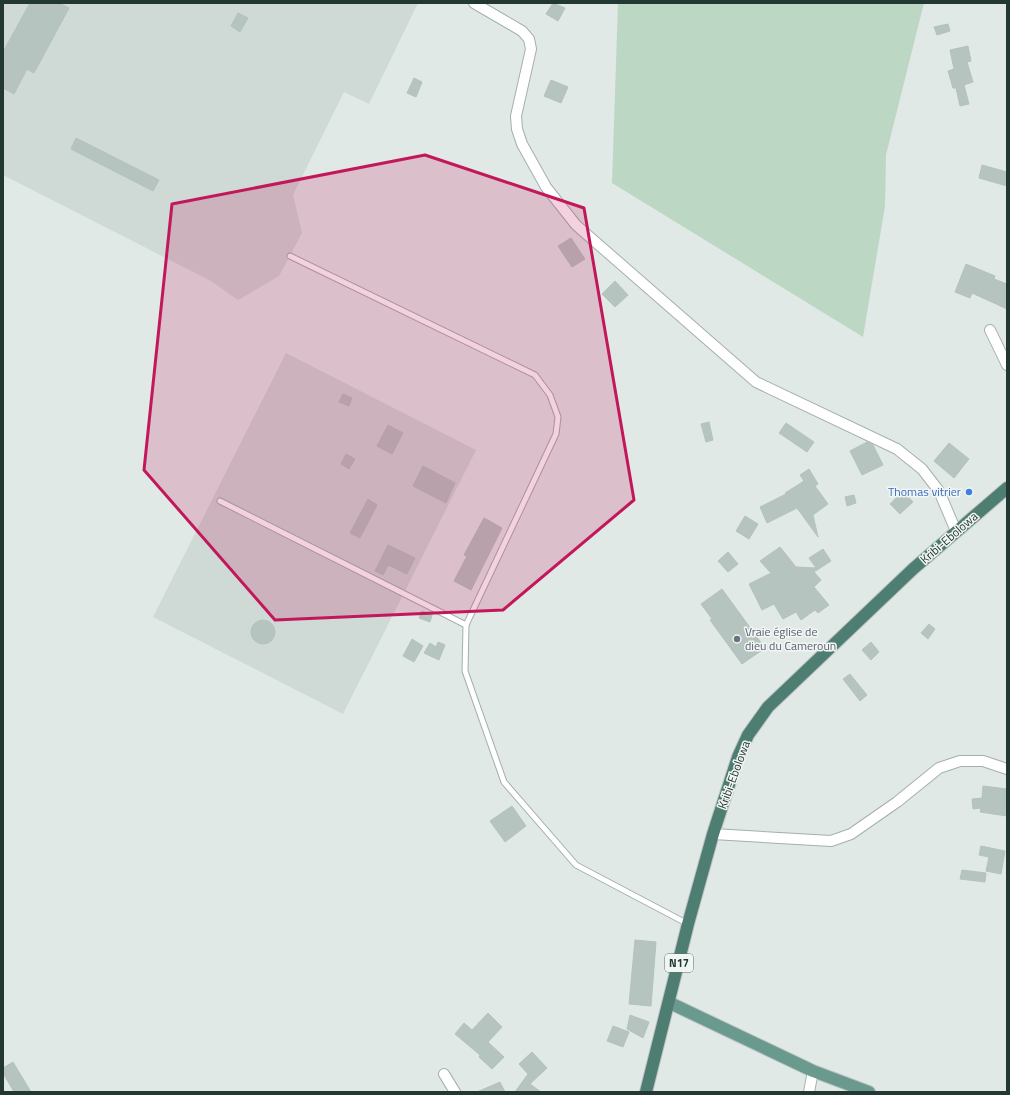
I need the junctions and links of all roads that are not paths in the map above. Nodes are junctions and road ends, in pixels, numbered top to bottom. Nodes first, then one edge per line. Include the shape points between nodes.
1 (476, 3) edge
2 (290, 256) dead end
3 (990, 330) dead end
4 (1007, 365) edge
5 (1007, 488) edge
6 (220, 501) dead end
7 (956, 531) junction
8 (466, 625) junction
9 (1007, 769) edge
10 (713, 834) junction
11 (688, 924) junction
12 (670, 1003) junction
13 (813, 1071) junction
14 (444, 1074) dead end
15 (454, 1092) edge
16 (646, 1092) edge
17 (809, 1092) edge
18 (869, 1092) edge

1 - 7 street via 522,30 529,39 532,49 516,116 517,129 522,144 546,187 576,225 756,382 897,449 922,469 939,492
2 - 8 lane via 535,375 550,395 558,417 556,434
3 - 4 street
5 - 7 highway, Kribi-Ebolowa / N17
6 - 8 lane
7 - 10 highway, Kribi-Ebolowa / N17 via 768,707 748,735 738,756
8 - 11 lane via 465,670 504,782 576,865
9 - 10 street via 983,760 960,761 939,768 851,834 831,841
10 - 11 highway, Kribi-Ebolowa / N17
11 - 12 highway, Kribi-Ebolowa / N17
12 - 13 main road
12 - 16 highway, Kribi-Ebolowa / N17
13 - 17 street
13 - 18 main road
14 - 15 street

